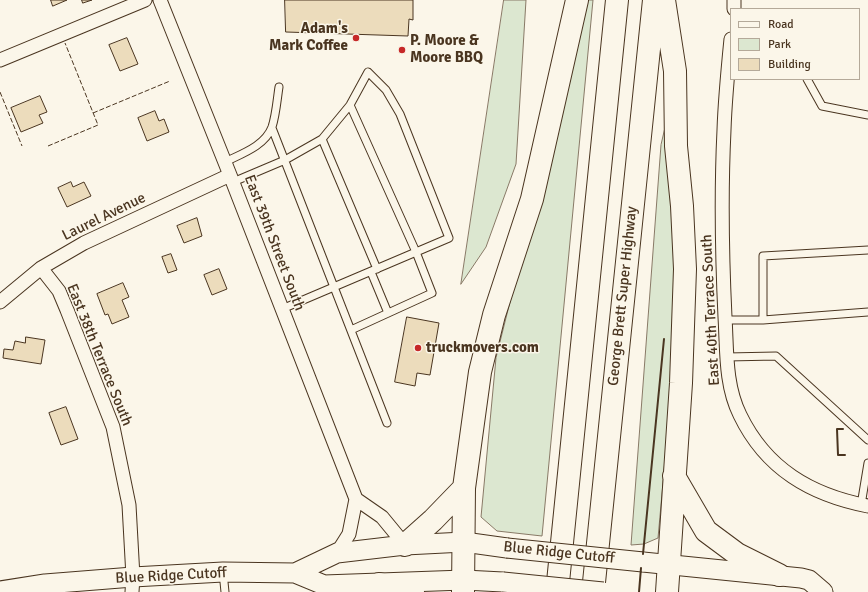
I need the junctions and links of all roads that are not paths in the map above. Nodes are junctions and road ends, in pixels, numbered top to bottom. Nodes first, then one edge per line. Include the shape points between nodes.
1 (145, 0) edge
2 (160, 0) edge
3 (577, 0) edge
4 (617, 0) edge
5 (654, 0) edge
6 (664, 0) edge
7 (0, 60) edge
8 (730, 65) edge
9 (808, 80) edge
10 (279, 87) dead end
11 (350, 105) junction
12 (868, 115) edge
13 (272, 128) junction
14 (322, 139) junction
15 (285, 160) junction
16 (224, 162) junction
17 (231, 178) junction
18 (868, 250) edge
19 (416, 252) junction
20 (41, 268) junction
21 (374, 270) junction
22 (334, 287) junction
23 (0, 302) edge
24 (282, 309) junction
25 (868, 312) edge
26 (388, 313) junction
27 (725, 320) junction
28 (763, 320) junction
29 (351, 330) junction
30 (728, 357) junction
31 (387, 423) dead end
32 (868, 440) edge
33 (868, 463) edge
34 (674, 476) junction
35 (464, 488) junction
36 (356, 499) junction
37 (864, 505) edge
38 (464, 542) junction
39 (405, 545) junction
40 (337, 553) junction
41 (669, 565) junction
42 (222, 572) junction
43 (295, 573) junction
44 (779, 575) junction
45 (133, 584) edge
46 (379, 584) junction
47 (464, 586) edge
48 (0, 591) edge
49 (225, 592) edge
50 (412, 592) edge
51 (556, 592) edge
52 (593, 592) edge
53 (603, 592) edge
54 (667, 592) edge
55 (823, 592) edge

1 - 7 street
2 - 16 street, East 39th Street South
3 - 35 highway via 532,198 494,315 480,372
4 - 51 highway
5 - 52 highway, George Brett Super Highway
6 - 34 highway via 674,71 676,146 685,269
8 - 27 street, East 40th Terrace South via 724,129 722,263
9 - 12 lane via 822,106
10 - 13 lane
11 - 14 lane
11 - 19 lane
11 - 19 lane via 368,72 386,90 400,114 449,238
13 - 15 lane
13 - 16 lane via 264,140 251,150
14 - 15 lane
14 - 21 lane
15 - 17 lane
15 - 22 lane
16 - 17 street, East 39th Street South
17 - 20 street, Laurel Avenue via 84,243
17 - 24 street, East 39th Street South
18 - 28 lane via 763,256
19 - 21 lane
19 - 26 lane via 432,294
20 - 23 street, Laurel Avenue
20 - 45 street, East 38th Terrace South via 58,291 67,310 113,427 129,505
21 - 22 lane
21 - 26 lane
22 - 24 lane
22 - 29 lane
24 - 36 street, East 39th Street South
25 - 28 lane
26 - 29 lane
27 - 28 lane
27 - 30 street, East 40th Terrace South
29 - 31 lane
30 - 32 lane via 776,356
30 - 37 street, East 40th Terrace South via 729,383 740,414 752,436 768,456 793,478 814,491 838,500
33 - 37 lane
34 - 41 highway
34 - 44 highway via 706,530 738,554
35 - 38 highway
35 - 39 highway
36 - 39 street via 382,517
36 - 40 street via 349,534
38 - 39 main road, Blue Ridge Cutoff
38 - 41 main road, Blue Ridge Cutoff, bridge
38 - 47 highway
39 - 40 main road, Blue Ridge Cutoff
40 - 43 main road, Blue Ridge Cutoff
41 - 44 main road, Blue Ridge Cutoff
41 - 54 highway
42 - 43 main road, Blue Ridge Cutoff
42 - 45 main road, Blue Ridge Cutoff
42 - 49 lane
43 - 46 main road, Blue Ridge Cutoff via 324,586
44 - 55 main road, Blue Ridge Cutoff via 809,580
45 - 48 main road, Blue Ridge Cutoff via 45,584
46 - 47 main road, Blue Ridge Cutoff
46 - 50 highway
47 - 53 main road, Blue Ridge Cutoff, bridge via 503,582

